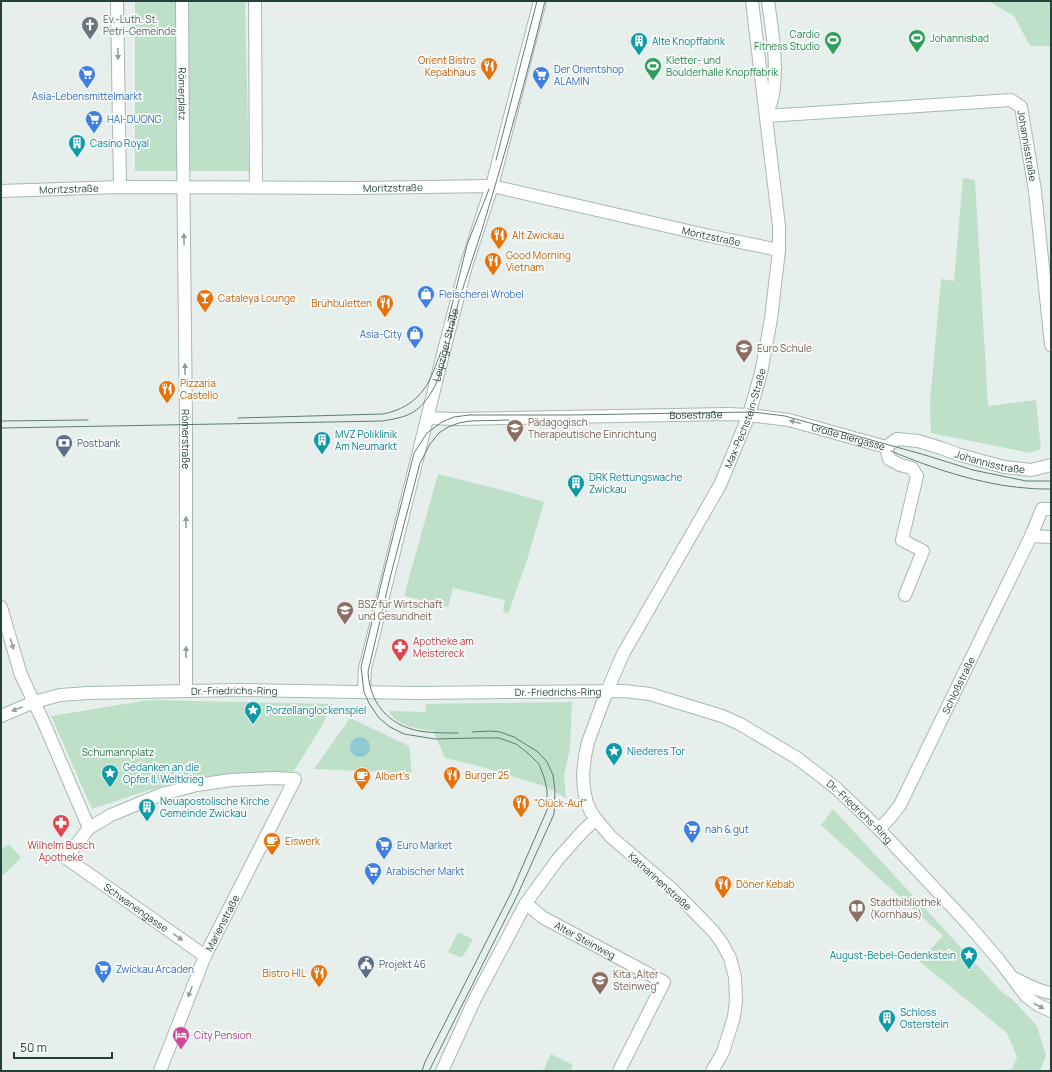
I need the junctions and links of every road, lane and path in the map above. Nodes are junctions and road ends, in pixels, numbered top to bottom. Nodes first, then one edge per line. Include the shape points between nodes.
1 (117, 1) edge
2 (182, 1) edge
3 (254, 1) edge
4 (540, 1) edge
5 (752, 1) edge
6 (768, 1) edge
7 (766, 116) junction
8 (492, 186) junction
9 (120, 187) junction
10 (256, 187) junction
11 (184, 188) junction
12 (1, 191) edge
13 (779, 250) junction
14 (1051, 345) edge
15 (749, 415) junction
16 (427, 418) junction
17 (886, 447) junction
18 (1051, 465) edge
19 (1051, 509) edge
20 (1031, 536) junction
21 (1051, 537) edge
22 (905, 595) dead end
23 (1, 607) edge
24 (186, 691) junction
25 (607, 691) junction
26 (364, 692) junction
27 (34, 702) junction
28 (1, 716) edge
29 (596, 819) junction
30 (89, 828) junction
31 (879, 829) junction
32 (526, 904) junction
33 (206, 956) junction
34 (1012, 977) junction
35 (1051, 993) edge
36 (1051, 1011) edge
37 (160, 1071) edge
38 (442, 1071) edge
39 (618, 1071) edge
40 (712, 1071) edge

1 -> 9 street
2 - 11 street, Römerplatz
3 - 10 street
4 - 8 street, Leipziger Straße
5 - 7 street, Max-Pechstein-Straße
6 - 7 street, Max-Pechstein-Straße via 775,68 773,94
7 - 13 street, Max-Pechstein-Straße via 779,226
7 - 14 street, Johannisstraße via 1011,100 1021,107 1035,191
8 - 10 street, Moritzstraße
8 - 13 street, Moritzstraße
8 - 16 street, Leipziger Straße via 466,266
9 - 11 street, Moritzstraße
9 - 12 street, Moritzstraße
10 - 11 street, Moritzstraße
24 -> 11 street, Römerstraße
13 - 15 street, Max-Pechstein-Straße via 772,319
15 - 16 street, Bosestraße
17 -> 15 street, Große Biergasse via 789,420
15 - 25 street, Max-Pechstein-Straße via 720,485 623,654
16 - 26 street, Leipziger Straße via 365,668
17 - 18 street, Johannisstraße via 897,439 918,441 1004,467 1031,470
17 - 22 street, Große Biergasse via 889,460 912,468 917,476 902,540 923,551
19 - 20 street, Schloßstraße via 1042,509
20 - 21 street
20 - 31 street, Schloßstraße via 900,806
23 -> 27 street via 21,675
24 - 26 street, Dr.-Friedrichs-Ring
24 - 27 street, Dr.-Friedrichs-Ring via 81,693
25 - 26 street, Dr.-Friedrichs-Ring
25 - 29 street, Katharinenstraße via 588,742 583,774 587,803
25 - 31 street, Dr.-Friedrichs-Ring via 650,694 740,724 803,763 836,788
27 -> 28 street, Dr.-Friedrichs-Ring
27 - 30 street
29 - 32 street via 558,859
29 - 40 street, Katharinenstraße via 611,837 672,889 713,931 730,958 735,977 734,1017 723,1052
30 -> 33 street, Schwanengasse via 66,858
30 - 33 street, Marienstraße via 110,815 162,794 197,785 231,780 294,779
31 - 34 street, Dr.-Friedrichs-Ring via 968,924
32 - 38 street via 475,999
32 - 39 street, Alter Steinweg via 542,917 664,982
33 -> 37 street, Marienstraße
34 - 35 street, Dr.-Friedrichs-Ring via 1033,988
34 -> 36 street, Dr.-Friedrichs-Ring via 1026,996

